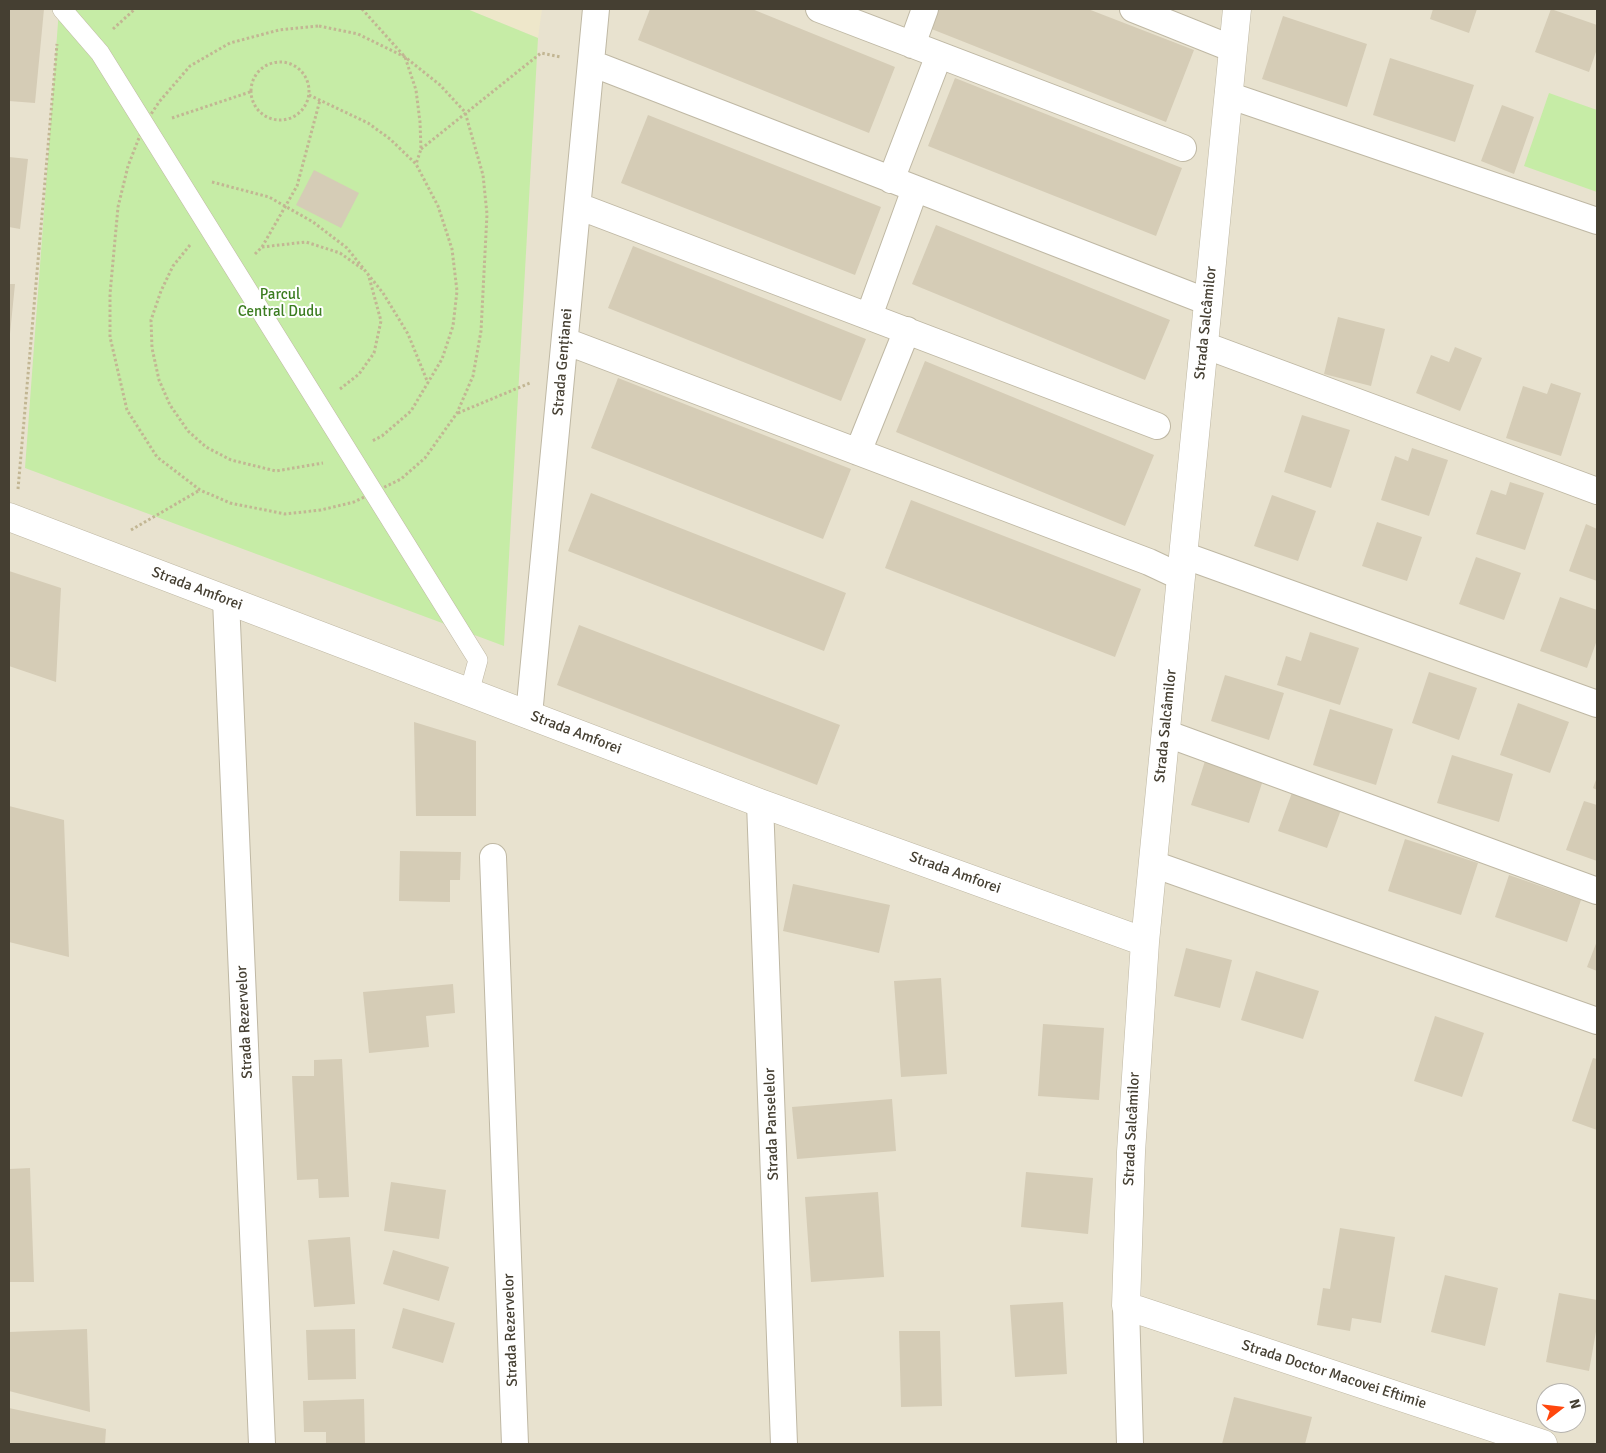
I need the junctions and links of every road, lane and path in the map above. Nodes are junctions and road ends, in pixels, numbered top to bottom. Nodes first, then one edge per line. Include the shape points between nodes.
1 (62, 9) edge
2 (362, 9) edge
3 (596, 9) edge
4 (818, 9) edge
5 (925, 9) edge
6 (1133, 9) edge
7 (1237, 9) edge
8 (58, 38) dead end
9 (912, 45) junction
10 (1233, 49) junction
11 (938, 55) junction
12 (406, 57) junction
13 (591, 63) junction
14 (250, 92) junction
15 (309, 95) junction
16 (1228, 95) junction
17 (320, 100) junction
18 (465, 112) junction
19 (166, 120) dead end
20 (148, 124) junction
21 (1184, 148) dead end
22 (421, 149) junction
23 (416, 164) junction
24 (891, 180) junction
25 (182, 184) junction
26 (915, 188) junction
27 (286, 206) junction
28 (578, 206) junction
29 (1597, 221) edge
30 (210, 230) junction
31 (262, 246) junction
32 (237, 273) junction
33 (368, 274) junction
34 (1208, 302) junction
35 (869, 316) junction
36 (907, 330) junction
37 (565, 341) junction
38 (1204, 345) junction
39 (562, 370) junction
40 (428, 383) junction
41 (320, 405) junction
42 (457, 413) junction
43 (1156, 426) dead end
44 (858, 452) junction
45 (349, 453) junction
46 (200, 490) junction
47 (1597, 491) edge
48 (374, 492) junction
49 (12, 518) edge
50 (96, 550) junction
51 (1182, 566) junction
52 (226, 600) junction
53 (469, 692) junction
54 (1597, 704) edge
55 (530, 715) junction
56 (1165, 733) junction
57 (760, 803) junction
58 (493, 857) dead end
59 (1153, 864) junction
60 (1597, 892) edge
61 (1145, 942) junction
62 (1597, 1021) edge
63 (1126, 1306) junction
64 (262, 1444) edge
65 (516, 1444) edge
66 (784, 1444) edge
67 (1130, 1444) edge
68 (1543, 1444) edge

1 - 20 street via 100,53
2 - 12 path
3 - 13 street, Strada Gențianei
4 - 9 street
5 - 9 street
6 - 10 street
7 - 10 street, Strada Salcâmilor
8 - 49 path
9 - 11 street
10 - 16 street, Strada Salcâmilor
11 - 21 street
11 - 24 street
12 - 18 path via 440,85
12 - 20 path via 358,34 319,26 279,30 230,43 190,66 160,102
12 - 22 path via 416,90
13 - 18 path via 541,53
13 - 24 street
13 - 28 street, Strada Gențianei
14 - 15 path via 252,101 264,116 283,120 300,112
14 - 15 path via 262,66 282,61 291,63 305,76
14 - 19 path
15 - 17 path
16 - 29 street
16 - 34 street, Strada Salcâmilor
17 - 23 path via 368,123
17 - 27 path via 297,186
18 - 22 path
18 - 42 path via 483,175 487,214 481,331 473,376
20 - 25 street
20 - 46 path via 128,166 118,207 110,294 110,337 126,410 157,457
22 - 23 path
23 - 40 path via 438,206 452,249 457,291 453,326 442,359
24 - 26 street
25 - 27 path via 206,181 233,186
25 - 30 street
26 - 34 street
26 - 35 street
27 - 31 path
27 - 33 path via 347,248
28 - 35 street
28 - 37 street, Strada Gențianei
30 - 32 street
30 - 45 path via 190,244 174,266 151,320 152,348 159,380 170,405 188,432 206,447 239,462 276,471 309,466
31 - 32 path
31 - 33 path via 306,242 340,253
32 - 41 street
33 - 40 path via 408,334
33 - 41 path via 380,321 374,353 359,374
34 - 38 street, Strada Salcâmilor
35 - 36 street
36 - 43 street
36 - 44 street
37 - 39 street, Strada Gențianei
37 - 44 street
38 - 47 street
38 - 51 street, Strada Salcâmilor
39 - 42 path
39 - 55 street, Strada Gențianei
40 - 45 path via 411,411 382,436
41 - 45 street
42 - 48 path via 425,458 401,478
44 - 51 street via 1140,559
45 - 48 street
46 - 48 path via 230,503 285,514 354,502
46 - 50 path
48 - 53 street via 478,660
49 - 50 street, Strada Amforei
50 - 52 street, Strada Amforei
51 - 54 street
51 - 56 street, Strada Salcâmilor
52 - 53 street, Strada Amforei
52 - 64 street, Strada Rezervelor
53 - 55 street, Strada Amforei
55 - 57 street, Strada Amforei
56 - 59 street, Strada Salcâmilor
56 - 60 street
57 - 61 street, Strada Amforei
57 - 66 street, Strada Panselelor
58 - 65 street, Strada Rezervelor
59 - 61 street, Strada Salcâmilor
59 - 62 street
61 - 63 street, Strada Salcâmilor via 1131,1152
63 - 67 street, Strada Salcâmilor
63 - 68 street, Strada Doctor Macovei Eftimie

